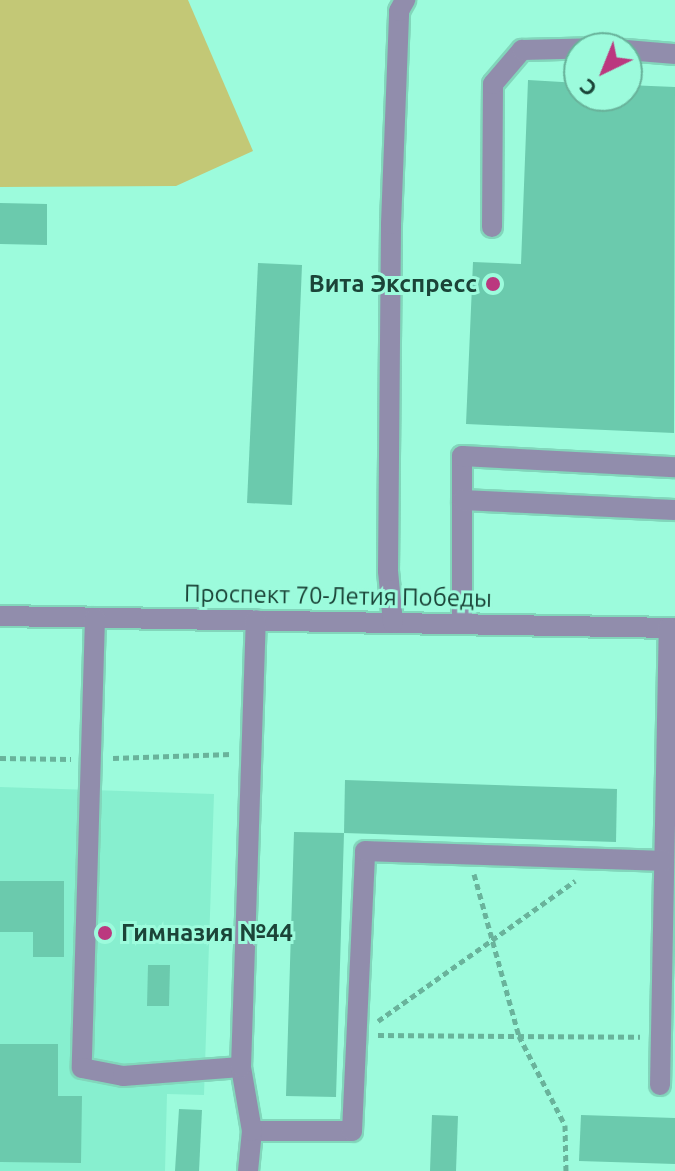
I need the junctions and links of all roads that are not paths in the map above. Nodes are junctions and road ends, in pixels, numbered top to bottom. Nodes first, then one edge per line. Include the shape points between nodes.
1 (405, 0) edge
2 (563, 49) edge
3 (643, 51) edge
4 (675, 54) edge
5 (492, 227) dead end
6 (675, 467) edge
7 (462, 500) junction
8 (675, 510) edge
9 (0, 616) edge
10 (95, 618) junction
11 (256, 620) junction
12 (393, 623) junction
13 (462, 624) junction
14 (672, 628) edge
15 (664, 861) junction
16 (241, 1067) junction
17 (660, 1085) dead end
18 (252, 1131) junction
19 (248, 1171) edge

1 - 12 street via 399,11 391,224 388,571
2 - 5 street via 522,50 493,84
3 - 4 street
6 - 7 street via 462,456
7 - 8 street
7 - 13 street
9 - 10 street, Проспект 70-Летия Победы
10 - 11 street, Проспект 70-Летия Победы
10 - 16 street via 82,1068 123,1076
11 - 12 street, Проспект 70-Летия Победы
11 - 16 street
12 - 13 street, Проспект 70-Летия Победы
13 - 14 street, Проспект 70-Летия Победы
14 - 15 street
15 - 17 street
15 - 18 street via 365,851 352,1131
16 - 18 street
18 - 19 street

